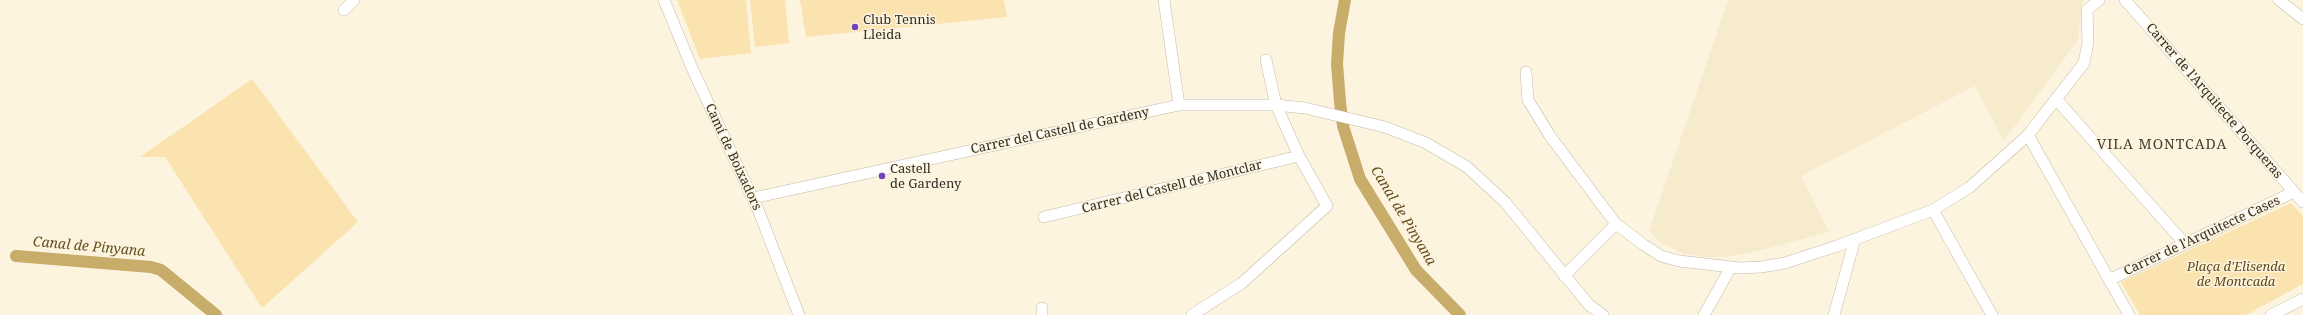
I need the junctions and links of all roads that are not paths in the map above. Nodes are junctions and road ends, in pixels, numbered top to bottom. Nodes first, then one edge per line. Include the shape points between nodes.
1 (354, 0) edge
2 (664, 0) edge
3 (1164, 0) edge
4 (2099, 0) edge
5 (2125, 0) edge
6 (2279, 0) edge
7 (344, 10) dead end
8 (2303, 19) edge
9 (1266, 60) dead end
10 (1526, 72) dead end
11 (2056, 99) junction
12 (1179, 105) junction
13 (1276, 105) junction
14 (2028, 134) junction
15 (1299, 156) junction
16 (2294, 192) junction
17 (753, 198) junction
18 (2303, 202) edge
19 (1933, 210) junction
20 (1044, 217) dead end
21 (1616, 224) junction
22 (1855, 239) junction
23 (2185, 244) junction
24 (1731, 267) junction
25 (1564, 276) junction
26 (2109, 280) junction
27 (2303, 299) edge
28 (799, 315) edge
29 (1192, 315) edge
30 (1603, 315) edge
31 (1704, 315) edge
32 (1834, 315) edge
33 (1992, 315) edge
34 (2129, 315) edge
35 (2271, 315) edge

1 - 7 street
2 - 17 street, Camí de Boixadors via 692,68
3 - 12 street
4 - 11 street via 2087,10 2088,42 2084,63
5 - 16 street, Carrer de l'Arquitecte Porqueras
6 - 8 street
9 - 13 street
10 - 21 street via 1528,100 1550,136
11 - 14 street
11 - 23 street
12 - 13 street, Carrer del Castell de Gardeny
12 - 17 street, Carrer del Castell de Gardeny
13 - 15 street
13 - 25 street, Carrer del Castell de Gardeny via 1338,114 1385,127 1426,143 1467,167 1505,202
14 - 19 street via 1970,188
14 - 26 street
15 - 20 street, Carrer del Castell de Montclar
15 - 29 street via 1327,206 1242,283
16 - 18 street, Carrer de l'Arquitecte Porqueras
16 - 23 street, Carrer de l'Arquitecte Cases
17 - 28 street, Camí de Boixadors
19 - 22 street
19 - 33 street
21 - 24 street via 1661,256 1679,261
21 - 25 street
22 - 24 street via 1784,263 1761,267
22 - 32 street
23 - 26 street, Carrer de l'Arquitecte Cases
24 - 31 street
25 - 30 street, Carrer del Castell de Gardeny via 1589,305
26 - 34 street
27 - 35 street

